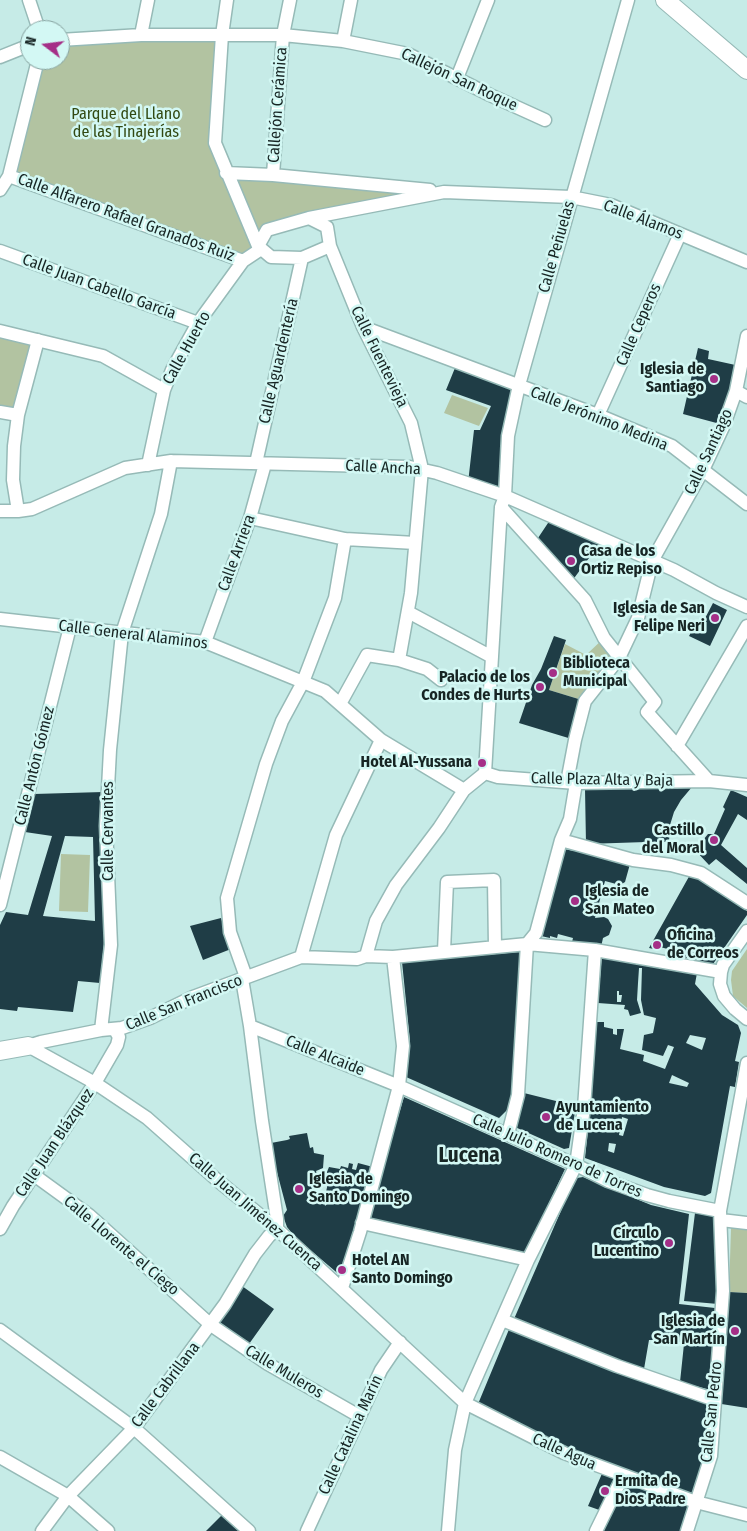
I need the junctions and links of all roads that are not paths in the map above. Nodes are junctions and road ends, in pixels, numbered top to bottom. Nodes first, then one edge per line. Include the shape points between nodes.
1 (29, 0) edge
2 (148, 0) edge
3 (227, 0) edge
4 (290, 0) edge
5 (351, 0) edge
6 (488, 0) edge
7 (628, 0) edge
8 (665, 0) edge
9 (36, 20) edge
10 (141, 35) junction
11 (222, 35) junction
12 (283, 35) junction
13 (70, 39) edge
14 (343, 41) junction
15 (20, 50) edge
16 (0, 57) edge
17 (36, 70) edge
18 (747, 70) edge
19 (457, 78) junction
20 (546, 120) dead end
21 (226, 173) junction
22 (273, 175) junction
23 (10, 176) junction
24 (0, 190) edge
25 (444, 192) junction
26 (571, 197) junction
27 (309, 218) junction
28 (680, 234) junction
29 (330, 246) junction
30 (259, 248) junction
31 (0, 250) edge
32 (302, 258) junction
33 (243, 261) junction
34 (747, 262) edge
35 (198, 323) junction
36 (363, 327) junction
37 (0, 331) edge
38 (747, 336) edge
39 (38, 340) junction
40 (518, 387) junction
41 (164, 390) junction
42 (741, 394) edge
43 (0, 412) edge
44 (18, 415) junction
45 (598, 415) junction
46 (171, 461) junction
47 (261, 463) junction
48 (148, 465) junction
49 (422, 469) junction
50 (703, 470) junction
51 (503, 502) junction
52 (747, 504) edge
53 (0, 512) edge
54 (18, 512) junction
55 (250, 518) junction
56 (344, 539) junction
57 (415, 543) junction
58 (652, 561) junction
59 (747, 607) edge
60 (408, 612) junction
61 (0, 619) edge
62 (747, 626) edge
63 (70, 627) junction
64 (122, 633) junction
65 (205, 642) junction
66 (492, 657) junction
67 (618, 658) junction
68 (399, 660) junction
69 (441, 680) dead end
70 (303, 682) junction
71 (340, 704) junction
72 (381, 740) junction
73 (677, 746) junction
74 (485, 773) junction
75 (709, 781) junction
76 (576, 783) junction
77 (747, 785) edge
78 (464, 790) junction
79 (561, 840) junction
80 (747, 904) edge
81 (0, 905) edge
82 (747, 931) edge
83 (526, 944) junction
84 (495, 947) junction
85 (595, 950) junction
86 (444, 951) junction
87 (301, 956) junction
88 (366, 956) junction
89 (393, 956) junction
90 (720, 972) junction
91 (244, 978) junction
92 (747, 1020) edge
93 (250, 1026) junction
94 (101, 1030) junction
95 (115, 1030) junction
96 (28, 1046) junction
97 (0, 1051) edge
98 (747, 1063) edge
99 (95, 1083) junction
100 (399, 1086) junction
101 (508, 1134) junction
102 (576, 1165) junction
103 (34, 1175) junction
104 (6, 1206) edge
105 (721, 1215) junction
106 (362, 1223) junction
107 (747, 1223) edge
108 (0, 1229) edge
109 (277, 1229) junction
110 (528, 1260) junction
111 (342, 1288) junction
112 (502, 1320) junction
113 (211, 1325) junction
114 (0, 1330) edge
115 (400, 1342) junction
116 (715, 1400) junction
117 (465, 1402) junction
118 (359, 1416) junction
119 (134, 1428) junction
120 (0, 1456) edge
121 (622, 1476) junction
122 (68, 1496) junction
123 (696, 1502) junction
124 (747, 1514) edge
125 (42, 1531) edge
126 (108, 1531) edge
127 (249, 1531) edge
128 (307, 1531) edge
129 (448, 1531) edge
130 (596, 1531) edge
131 (687, 1531) edge

1 - 9 street
2 - 10 street
3 - 11 street
4 - 12 street, Callejón Cerámica
5 - 14 street
6 - 19 street
7 - 26 street, Calle Peñuelas
8 - 18 street
10 - 11 street, Callejón San Roque
10 - 13 street, Callejón San Roque
11 - 12 street, Callejón San Roque
11 - 21 street via 215,143
12 - 14 street, Callejón San Roque
12 - 22 street, Callejón Cerámica
14 - 19 street, Callejón San Roque via 408,54
15 - 16 street
17 - 23 street
19 - 20 street, Callejón San Roque
21 - 22 street, Calle Álamos
21 - 30 street
22 - 25 street, Calle Álamos
23 - 24 street
23 - 33 street, Calle Alfarero Rafael Granados Ruiz
25 - 26 street, Calle Álamos
25 - 27 street, Calle Álamos
26 - 28 street, Calle Álamos via 611,205
26 - 40 street, Calle Peñuelas
27 - 29 street, Calle Fuentevieja via 327,227
27 - 30 street, Calle Álamos via 267,230
28 - 34 street, Calle Álamos
28 - 45 street, Calle Ceperos
29 - 32 street
29 - 36 street, Calle Fuentevieja
30 - 32 street via 271,257
30 - 33 street, Calle Huerto
31 - 35 street, Calle Juan Cabello García
32 - 47 street, Calle Aguardentería
33 - 35 street, Calle Huerto
35 - 41 street, Calle Huerto
36 - 40 street, Calle Jerónimo Medina
36 - 49 street, Calle Fuentevieja via 411,423
37 - 39 street
38 - 42 street, Calle Santiago
39 - 41 street via 103,356
39 - 44 street
40 - 45 street, Calle Jerónimo Medina
40 - 51 street, Calle Peñuelas via 508,436
41 - 48 street, Calle Huerto
42 - 50 street, Calle Santiago
43 - 44 street
44 - 54 street via 13,480
45 - 50 street, Calle Jerónimo Medina via 672,446
46 - 47 street, Calle Ancha
46 - 48 street, Calle Ancha
46 - 64 street, Calle Cervantes via 161,514
47 - 49 street, Calle Ancha
47 - 55 street, Calle Arriera
48 - 54 street, Calle Ancha via 125,468
49 - 51 street, Calle Ancha via 437,472
49 - 57 street, Calle Fuentevieja
50 - 52 street, Calle Jerónimo Medina
50 - 58 street, Calle Santiago
51 - 58 street, Calle Ancha
51 - 66 street, Calle Peñuelas
51 - 67 street via 585,600
53 - 54 street, Calle Ancha
55 - 56 street
55 - 65 street, Calle Arriera
56 - 57 street
56 - 70 street via 335,598
57 - 60 street, Calle Fuentevieja
58 - 59 street, Calle Ancha
58 - 67 street, Calle Santiago via 638,618
60 - 66 street
60 - 68 street, Calle Fuentevieja
61 - 63 street, Calle General Alaminos
62 - 73 street
63 - 64 street, Calle General Alaminos
63 - 81 street, Calle Antón Gómez
64 - 65 street, Calle General Alaminos
64 - 94 street, Calle Cervantes via 110,750 106,826 111,945
65 - 70 street, Calle General Alaminos
66 - 74 street, Calle Peñuelas
67 - 73 street via 655,702 647,712
67 - 76 street, Calle Santiago via 585,701 568,777
68 - 69 street via 427,669
68 - 71 street via 367,655
70 - 71 street, Calle General Alaminos via 325,691
70 - 91 street via 282,721 266,764 227,898 230,932
71 - 72 street, Calle General Alaminos
72 - 78 street, Calle General Alaminos
72 - 87 street via 336,835
73 - 75 street
74 - 76 street, Calle Plaza Alta y Baja via 498,777
74 - 78 street
75 - 76 street, Calle Plaza Alta y Baja
75 - 77 street, Calle Plaza Alta y Baja
76 - 79 street via 570,819
78 - 88 street via 381,912
79 - 80 street via 633,860 702,873
79 - 83 street via 536,933
82 - 90 street
83 - 84 street, Calle San Francisco
83 - 85 street, Calle San Francisco
83 - 101 street via 518,1095
84 - 86 street, Calle San Francisco
84 - 86 street via 494,880 447,882
85 - 90 street, Calle San Francisco
85 - 102 street via 584,1108
86 - 89 street, Calle San Francisco
87 - 88 street, Calle San Francisco via 357,959
87 - 91 street, Calle San Francisco
88 - 89 street, Calle San Francisco
89 - 100 street via 403,1046
90 - 92 street via 724,996
91 - 93 street
91 - 95 street, Calle San Francisco
93 - 100 street, Calle Alcaide
93 - 109 street
94 - 95 street, Calle San Francisco
94 - 96 street, Calle San Francisco
95 - 99 street, Calle Juan Blázquez via 119,1037 117,1045
96 - 97 street, Calle San Francisco
96 - 99 street, Calle Juan Jiménez Cuenca
98 - 105 street, Calle San Pedro
99 - 103 street, Calle Juan Blázquez
99 - 109 street, Calle Juan Jiménez Cuenca via 148,1118
100 - 101 street, Calle Julio Romero de Torres
100 - 106 street
101 - 102 street, Calle Julio Romero de Torres
102 - 105 street, Calle Julio Romero de Torres via 647,1195
102 - 110 street
103 - 104 street, Calle Juan Blázquez
103 - 113 street, Calle Llorente el Ciego via 89,1215
104 - 108 street, Calle Juan Blázquez
105 - 107 street, Calle Julio Romero de Torres
105 - 116 street, Calle San Pedro via 723,1291
106 - 110 street
106 - 111 street
109 - 111 street, Calle Juan Jiménez Cuenca
109 - 113 street, Calle Cabrillana via 254,1254
110 - 112 street
111 - 115 street, Calle Juan Jiménez Cuenca
112 - 116 street via 617,1366
112 - 117 street
113 - 118 street, Calle Muleros via 268,1364
113 - 119 street, Calle Cabrillana
114 - 119 street
115 - 117 street, Calle Juan Jiménez Cuenca
115 - 118 street, Calle Catalina Marín via 381,1370
116 - 123 street, Calle San Pedro via 711,1456
117 - 121 street, Calle Agua via 564,1453
117 - 129 street via 455,1450
118 - 128 street, Calle Catalina Marín
119 - 122 street, Calle Cabrillana
119 - 127 street
120 - 122 street
121 - 123 street, Calle Agua
121 - 130 street
122 - 125 street, Calle Cabrillana
122 - 126 street
123 - 124 street, Calle Agua
123 - 131 street, Calle San Pedro

